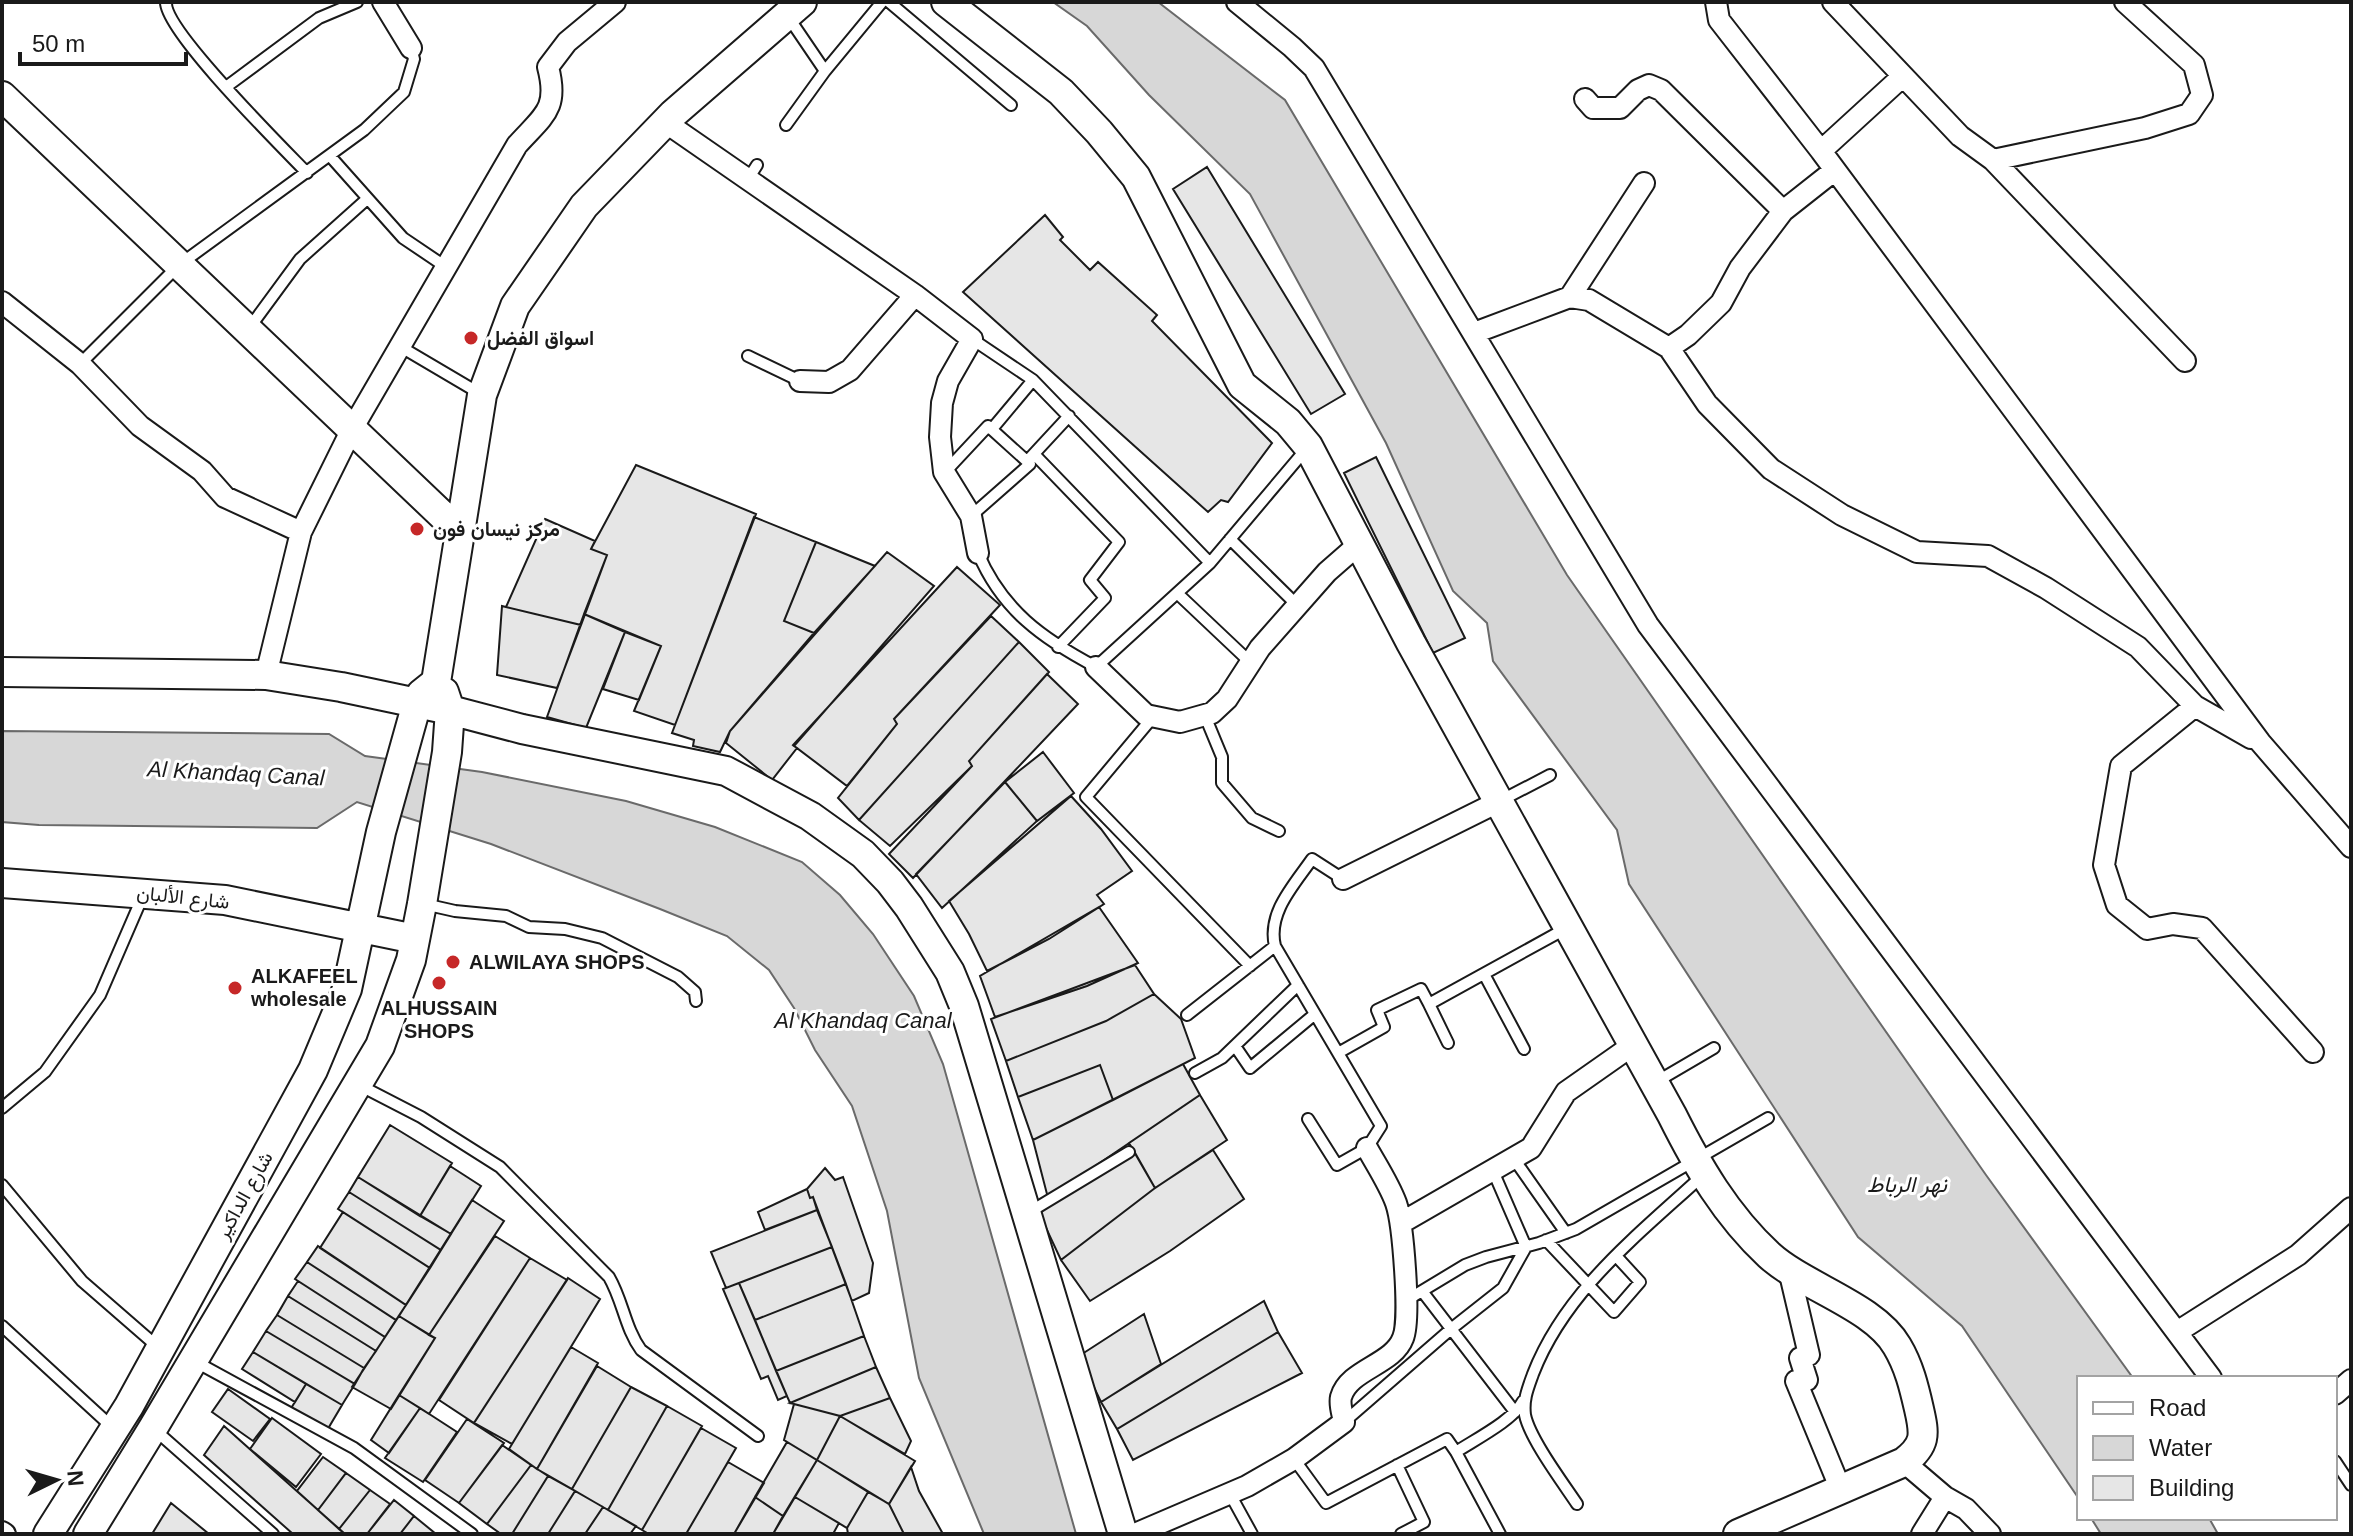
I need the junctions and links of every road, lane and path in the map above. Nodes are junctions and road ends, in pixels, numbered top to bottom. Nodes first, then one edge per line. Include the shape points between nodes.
1 (166, 2) edge
2 (357, 2) edge
3 (383, 2) edge
4 (615, 2) edge
5 (882, 2) edge
6 (889, 2) edge
7 (946, 2) edge
8 (1237, 2) edge
9 (1716, 2) edge
10 (1833, 2) edge
11 (2125, 2) edge
12 (794, 8) edge
13 (411, 48) joint
14 (825, 71) junction
15 (1903, 76) junction
16 (226, 87) junction
17 (2, 96) edge
18 (1585, 99) dead end
19 (1011, 105) dead end
20 (665, 122) junction
21 (786, 125) dead end
22 (1821, 151) junction
23 (330, 156) junction
24 (1993, 160) junction
25 (1835, 170) junction
26 (307, 173) junction
27 (1644, 183) dead end
28 (367, 199) junction
29 (1783, 211) junction
30 (179, 265) junction
31 (446, 267) junction
32 (915, 295) junction
33 (1570, 297) junction
34 (2, 302) edge
35 (248, 330) junction
36 (1474, 333) junction
37 (972, 339) junction
38 (401, 347) junction
39 (1669, 348) junction
40 (748, 356) dead end
41 (2185, 361) dead end
42 (80, 364) junction
43 (1033, 380) junction
44 (800, 381) joint
45 (482, 395) junction
46 (1069, 416) junction
47 (352, 429) junction
48 (992, 429) junction
49 (1308, 446) junction
50 (1030, 457) junction
51 (944, 472) junction
52 (971, 516) junction
53 (301, 532) junction
54 (461, 533) junction
55 (1230, 539) junction
56 (1359, 544) junction
57 (978, 553) joint
58 (1210, 563) junction
59 (1177, 593) junction
60 (1298, 606) junction
61 (1058, 647) junction
62 (1251, 663) junction
63 (1096, 667) junction
64 (2, 672) edge
65 (266, 675) junction
66 (426, 692) junction
67 (2195, 706) junction
68 (450, 710) junction
69 (1205, 716) junction
70 (1153, 717) junction
71 (2260, 742) junction
72 (1550, 775) dead end
73 (1498, 802) junction
74 (1279, 831) dead end
75 (2351, 847) edge
76 (1343, 879) joint
77 (2, 883) edge
78 (144, 892) junction
79 (422, 904) junction
80 (1567, 928) junction
81 (361, 930) junction
82 (415, 939) junction
83 (1275, 946) junction
84 (1250, 966) junction
85 (1484, 974) junction
86 (1298, 985) junction
87 (696, 1001) dead end
88 (1429, 1004) junction
89 (1315, 1014) junction
90 (1187, 1015) dead end
91 (1448, 1043) dead end
92 (1633, 1045) junction
93 (1235, 1046) junction
94 (1714, 1048) dead end
95 (1524, 1049) dead end
96 (2313, 1052) dead end
97 (1338, 1053) junction
98 (1195, 1073) dead end
99 (1654, 1083) junction
100 (357, 1084) junction
101 (2, 1108) edge
102 (1768, 1118) dead end
103 (1308, 1119) dead end
104 (1367, 1148) junction
105 (1129, 1152) dead end
106 (1514, 1159) junction
107 (1699, 1167) junction
108 (1493, 1171) junction
109 (2, 1185) edge
110 (2351, 1208) edge
111 (1028, 1214) junction
112 (1401, 1223) junction
113 (1566, 1233) junction
114 (1546, 1240) junction
115 (1526, 1247) junction
116 (1617, 1257) junction
117 (1789, 1270) junction
118 (1587, 1285) junction
119 (1414, 1296) junction
120 (2, 1326) edge
121 (1451, 1329) junction
122 (2177, 1332) junction
123 (160, 1349) junction
124 (194, 1361) junction
125 (2210, 1376) edge
126 (1524, 1399) junction
127 (1515, 1412) junction
128 (1344, 1422) junction
129 (153, 1428) junction
130 (114, 1429) junction
131 (758, 1436) dead end
132 (1456, 1452) junction
133 (1294, 1459) junction
134 (1904, 1462) junction
135 (2337, 1464) edge
136 (1397, 1465) junction
137 (2351, 1485) edge
138 (1841, 1490) junction
139 (1230, 1494) junction
140 (1945, 1497) junction
141 (1577, 1504) dead end
142 (48, 1534) edge
143 (88, 1534) edge
144 (273, 1534) edge
145 (472, 1534) edge
146 (1123, 1534) edge
147 (1135, 1534) edge
148 (1252, 1534) edge
149 (1401, 1534) edge
150 (1500, 1534) edge
151 (1738, 1534) edge
152 (1922, 1534) edge
153 (1990, 1534) edge

1 - 16 lane via 169,18
2 - 16 lane via 319,18
3 - 13 street
4 - 31 street via 567,42 548,67 554,90 547,111 517,145
5 - 14 lane
6 - 19 lane
7 - 49 street via 1061,92 1136,177 1242,385 1288,422
8 - 36 street via 1314,68
9 - 22 street via 1719,20
10 - 15 street
11 - 24 street via 2194,65 2202,95 2189,114
12 - 14 lane
12 - 20 street, شارع الداكير
13 - 23 lane via 414,59 404,92
14 - 21 lane
15 - 22 street
15 - 24 street via 1960,136
16 - 26 lane
17 - 30 street
18 - 29 street via 1593,108 1620,108 1649,85 1661,90
20 - 32 street via 752,172
20 - 45 street, شارع الداكير via 584,206 515,306
22 - 25 street
23 - 26 lane
23 - 28 lane
24 - 41 street
25 - 29 street
25 - 71 street
26 - 30 lane
27 - 33 street
28 - 31 lane via 403,238
28 - 35 lane via 300,259
29 - 39 street via 1721,303
30 - 35 street
30 - 42 lane
31 - 38 street
32 - 37 street
32 - 44 street via 850,370 829,382
33 - 36 street
33 - 39 street via 1589,300
34 - 42 street
35 - 47 street
36 - 122 street via 1648,625
37 - 43 lane
37 - 51 street via 942,403
38 - 45 lane
38 - 47 street
39 - 67 street via 1707,404 1771,469 1842,515 1917,552 1988,556 2046,588 2138,647
40 - 44 lane
42 - 53 street via 140,426 202,471 225,497
43 - 46 lane
43 - 48 lane
45 - 54 street, شارع الداكير
46 - 50 lane
46 - 58 lane
47 - 53 street
47 - 54 street
48 - 50 lane
48 - 51 lane via 988,426
49 - 55 lane
49 - 56 street
50 - 52 lane via 1030,464
50 - 61 lane via 1119,542 1090,580 1105,598
51 - 52 street
52 - 57 street
53 - 65 street
54 - 66 street, شارع الداكير
55 - 58 lane
55 - 60 lane
56 - 60 street
56 - 73 street
57 - 61 lane via 995,587 1032,628
58 - 59 lane
59 - 62 lane
59 - 63 lane
60 - 62 street
61 - 63 lane
62 - 69 street via 1227,699
63 - 70 street
64 - 65 street
65 - 66 street
66 - 68 street
66 - 81 street, شارع الداكير via 404,743
67 - 71 street
67 - 96 street via 2121,766 2104,865 2117,905 2147,929 2173,924 2202,928
68 - 79 street, شارع الداكير
68 - 111 street via 726,771 810,816 863,854 909,907 950,972
69 - 70 street via 1180,722
69 - 74 lane via 1222,757 1222,783 1252,818
70 - 84 lane via 1086,797
71 - 75 street
72 - 73 lane
73 - 76 street
73 - 80 street
76 - 83 lane via 1312,859 1274,916
77 - 78 street, شارع الألبان
78 - 81 street, شارع الألبان via 225,900
78 - 101 lane via 100,995 45,1072
79 - 82 street, شارع الداكير
79 - 87 lane via 602,938 678,977 695,992
80 - 85 lane
80 - 92 street
81 - 82 street, شارع الألبان
81 - 123 street, شارع الداكير via 347,989 313,1070
82 - 100 street, شارع الداكير via 380,1046
83 - 84 lane
83 - 86 lane
84 - 90 lane
85 - 88 lane
85 - 95 lane
86 - 89 lane
86 - 93 lane
88 - 91 lane
88 - 97 lane via 1421,989 1377,1010 1384,1027
89 - 93 lane via 1250,1068
89 - 97 lane
92 - 99 street
92 - 106 street via 1566,1092 1538,1140
93 - 98 lane
94 - 99 lane
97 - 104 lane via 1381,1126
99 - 107 street
100 - 124 street, شارع الداكير
100 - 131 lane via 500,1167 609,1277 641,1350
102 - 107 lane
103 - 104 lane via 1337,1165
104 - 112 street
105 - 111 lane
106 - 108 street
106 - 113 lane
107 - 113 lane
107 - 116 lane
107 - 117 street via 1727,1209
108 - 112 street
108 - 115 lane
109 - 123 lane via 82,1281
110 - 122 street via 2298,1255
111 - 146 street
112 - 119 street
113 - 114 lane
114 - 115 lane
114 - 118 lane
115 - 119 lane via 1465,1265
115 - 121 lane via 1503,1288
116 - 118 lane
116 - 118 lane via 1640,1282 1614,1312
117 - 134 street via 1874,1322 1896,1343 1913,1379 1922,1423 1923,1442
117 - 138 street via 1809,1355 1800,1358 1807,1380 1796,1381
118 - 126 lane via 1546,1343
119 - 121 lane
119 - 128 street via 1404,1337 1341,1396
120 - 130 lane
121 - 127 lane
121 - 128 lane
122 - 125 street
123 - 130 street, شارع الداكير
124 - 129 street, شارع الداكير
124 - 145 lane via 354,1448
126 - 127 lane
126 - 141 lane via 1526,1418
127 - 132 lane
128 - 133 street
129 - 143 street, شارع الداكير
129 - 144 lane
130 - 142 street, شارع الداكير
132 - 136 lane via 1447,1439
132 - 150 lane
133 - 136 lane via 1326,1503
133 - 139 street
134 - 138 street
134 - 140 street
135 - 137 lane
136 - 149 lane via 1424,1522
138 - 151 street
139 - 147 street
139 - 148 lane
140 - 152 street
140 - 153 street via 1966,1509

